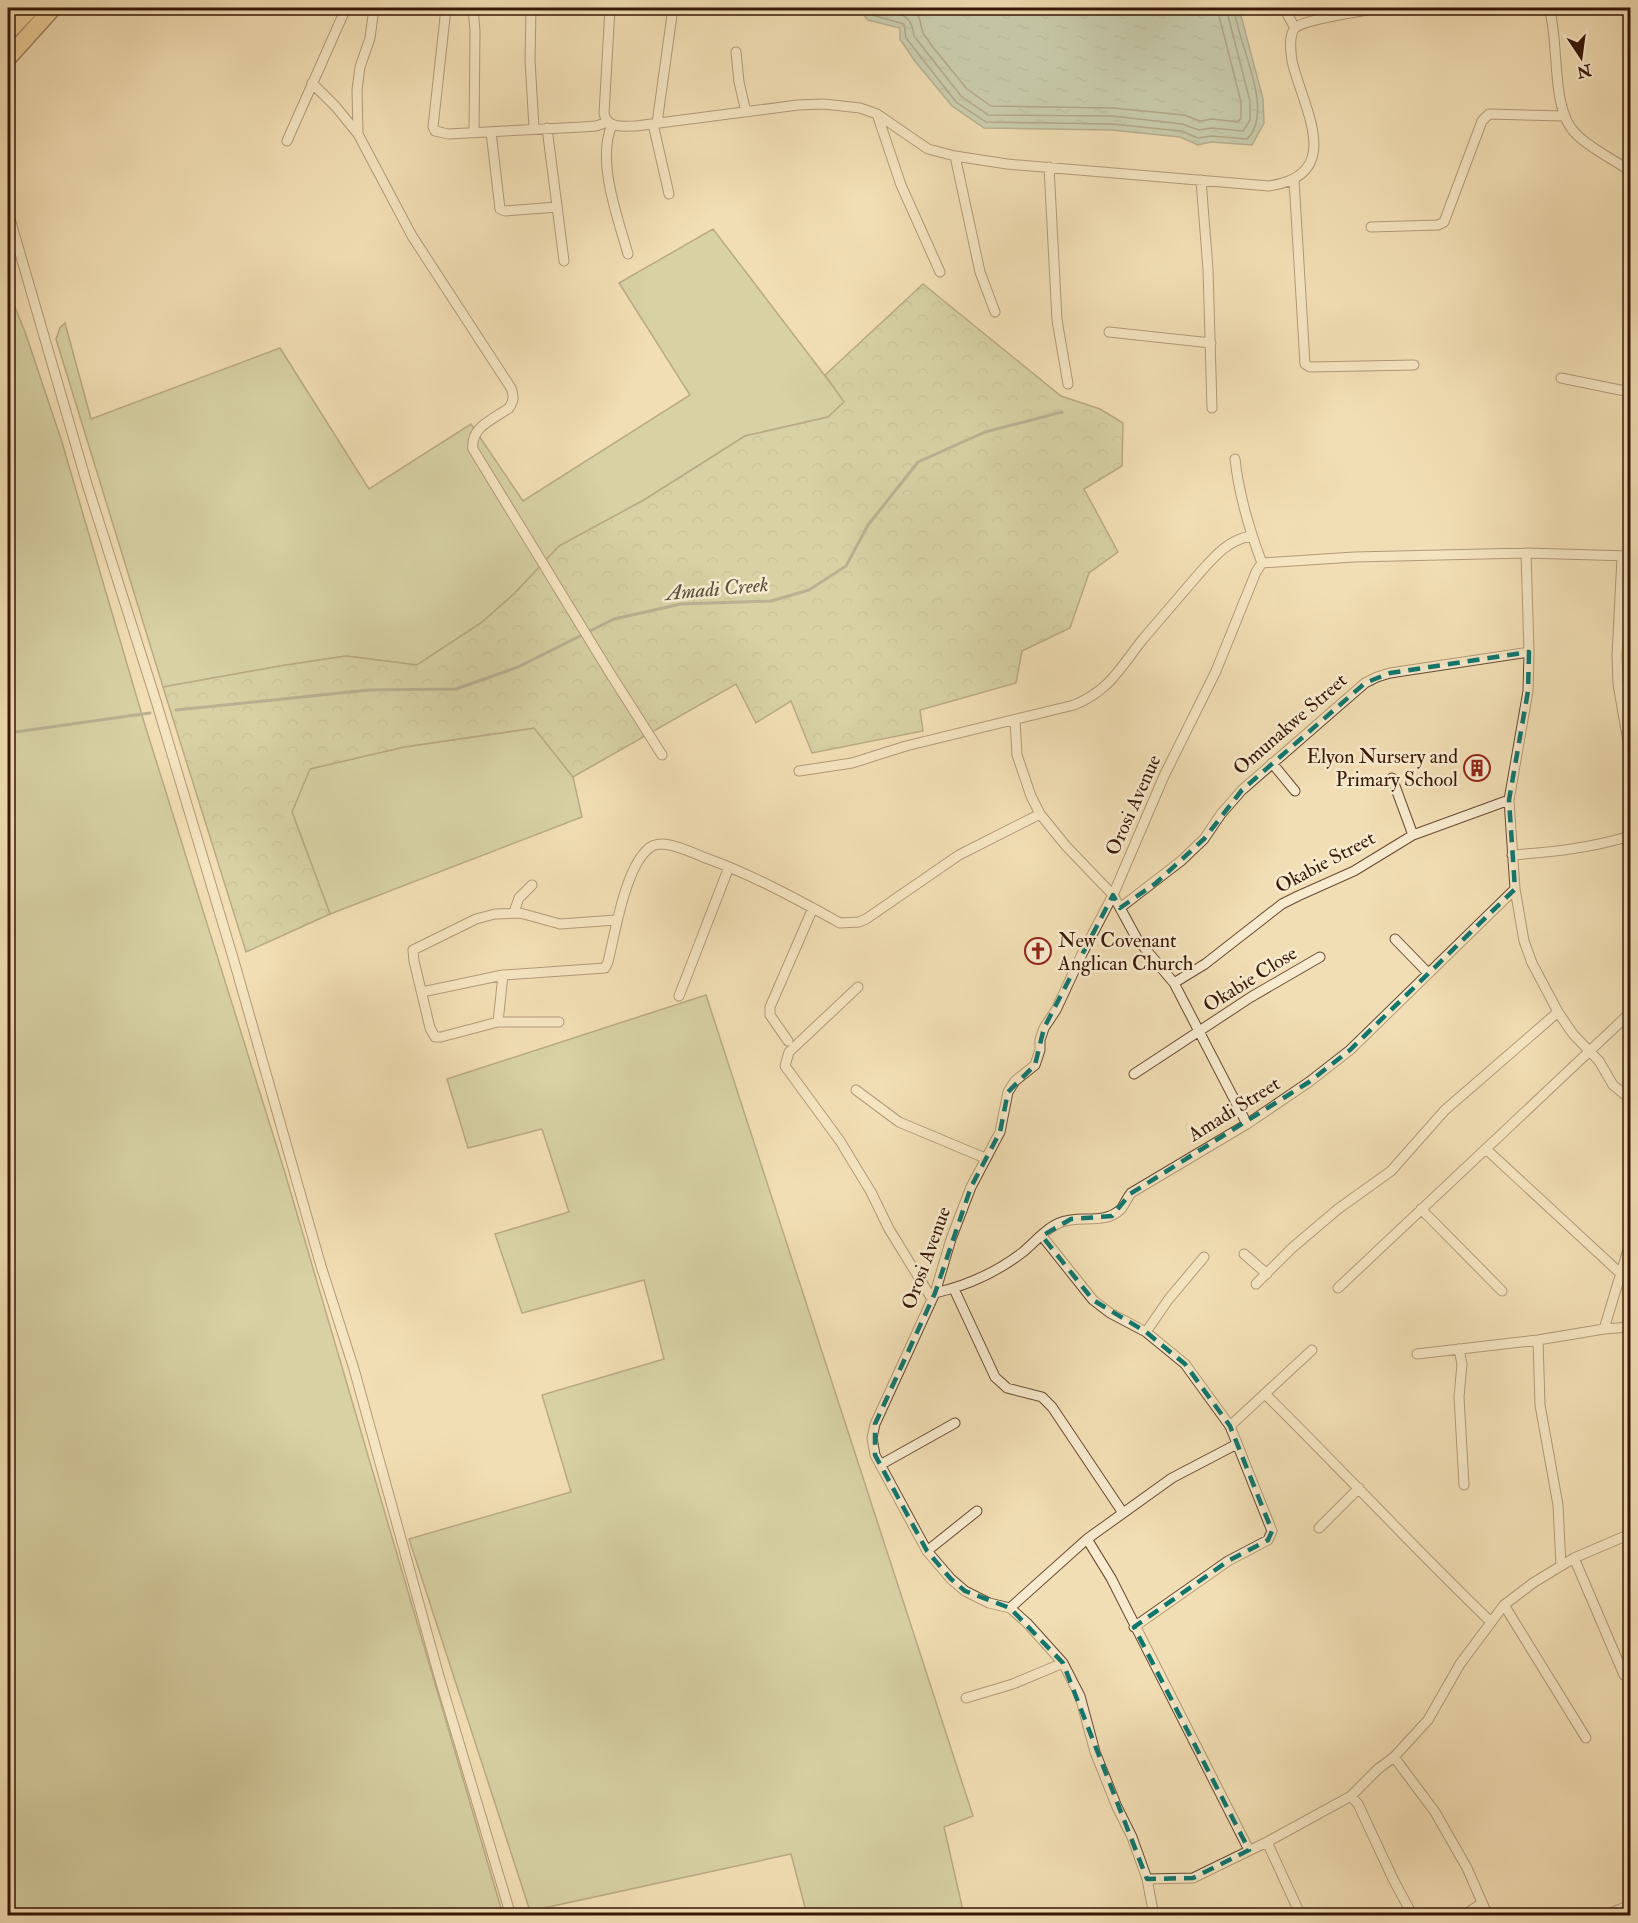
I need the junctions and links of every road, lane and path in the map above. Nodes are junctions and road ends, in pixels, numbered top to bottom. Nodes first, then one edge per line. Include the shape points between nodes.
1 (31, 8) edge
2 (53, 8) edge
3 (346, 8) edge
4 (374, 8) edge
5 (446, 8) edge
6 (473, 8) edge
7 (531, 8) edge
8 (610, 8) edge
9 (673, 8) edge
10 (1284, 8) edge
11 (1380, 8) edge
12 (1549, 8) edge
13 (1295, 28) junction
14 (8, 32) edge
15 (736, 52) dead end
16 (8, 58) edge
17 (312, 83) junction
18 (746, 112) junction
19 (877, 114) junction
20 (1563, 116) junction
21 (610, 123) junction
22 (655, 124) junction
23 (547, 128) junction
24 (534, 129) junction
25 (491, 132) junction
26 (474, 133) junction
27 (358, 134) junction
28 (286, 141) dead end
29 (955, 156) junction
30 (1049, 167) junction
31 (1630, 171) edge
32 (1201, 180) junction
33 (1294, 180) junction
34 (669, 194) dead end
35 (556, 207) junction
36 (8, 212) edge
37 (1371, 227) dead end
38 (628, 254) dead end
39 (564, 261) dead end
40 (940, 272) dead end
41 (995, 312) dead end
42 (1109, 332) dead end
43 (1211, 343) junction
44 (1414, 365) dead end
45 (1562, 378) dead end
46 (1068, 384) dead end
47 (1630, 392) edge
48 (1212, 408) dead end
49 (1235, 459) dead end
50 (1251, 536) junction
51 (1526, 553) junction
52 (1626, 557) edge
53 (1262, 563) junction
54 (1529, 652) junction
55 (1015, 720) junction
56 (1630, 753) edge
57 (662, 755) dead end
58 (1272, 763) junction
59 (799, 771) dead end
60 (1392, 778) dead end
61 (1295, 791) dead end
62 (1509, 800) junction
63 (1040, 814) junction
64 (1413, 835) junction
65 (1630, 836) edge
66 (1512, 855) junction
67 (729, 867) junction
68 (532, 885) dead end
69 (1515, 889) junction
70 (1113, 895) junction
71 (813, 908) junction
72 (1120, 908) junction
73 (514, 912) junction
74 (616, 920) junction
75 (1395, 939) dead end
76 (1320, 957) dead end
77 (1428, 974) junction
78 (503, 975) junction
79 (1174, 983) junction
80 (858, 987) dead end
81 (422, 992) junction
82 (679, 996) dead end
83 (1558, 1012) junction
84 (1630, 1013) edge
85 (498, 1022) junction
86 (559, 1022) dead end
87 (1200, 1031) junction
88 (788, 1041) dead end
89 (1591, 1050) junction
90 (1134, 1074) dead end
91 (856, 1090) dead end
92 (1630, 1100) edge
93 (1247, 1124) junction
94 (1487, 1150) junction
95 (986, 1158) junction
96 (1420, 1209) junction
97 (1042, 1236) junction
98 (1630, 1243) edge
99 (1244, 1254) dead end
100 (1204, 1257) dead end
101 (1620, 1273) junction
102 (1266, 1274) junction
103 (1256, 1284) dead end
104 (1338, 1288) dead end
105 (954, 1289) junction
106 (1502, 1291) dead end
107 (934, 1296) junction
108 (1630, 1327) edge
109 (1604, 1329) junction
110 (1146, 1332) junction
111 (1538, 1340) junction
112 (1459, 1349) junction
113 (1312, 1350) dead end
114 (1417, 1354) dead end
115 (1265, 1394) junction
116 (955, 1423) dead end
117 (1230, 1426) junction
118 (1237, 1444) junction
119 (880, 1465) junction
120 (1464, 1485) dead end
121 (1359, 1488) junction
122 (977, 1511) dead end
123 (1123, 1513) junction
124 (1318, 1528) dead end
125 (1630, 1534) edge
126 (1087, 1539) junction
127 (927, 1551) junction
128 (1574, 1558) junction
129 (1561, 1566) junction
130 (1504, 1605) junction
131 (1010, 1608) junction
132 (1491, 1622) junction
133 (1134, 1627) junction
134 (1063, 1663) junction
135 (1624, 1675) dead end
136 (966, 1698) dead end
137 (1586, 1738) dead end
138 (1394, 1757) junction
139 (1352, 1796) junction
140 (1267, 1842) junction
141 (1249, 1850) junction
142 (1147, 1879) junction
143 (1482, 1903) junction
144 (1630, 1905) edge
145 (511, 1916) edge
146 (1154, 1916) edge
147 (1301, 1916) edge
148 (1413, 1916) edge
149 (1463, 1916) edge
150 (1488, 1916) edge
151 (1604, 1916) edge

1 - 14 highway
2 - 16 highway
3 - 17 street
4 - 27 street via 357,90
5 - 26 street via 433,127 442,133
6 - 26 street
7 - 24 street
8 - 21 street via 604,114
9 - 22 street
10 - 13 street
11 - 13 street
12 - 20 street
13 - 33 street via 1291,39 1292,62 1315,138 1307,167
15 - 18 street
17 - 27 street
17 - 28 street
18 - 19 street via 824,104
18 - 22 street
19 - 29 street via 928,149
19 - 40 street via 901,185
20 - 31 street via 1575,134
20 - 37 street via 1489,114 1482,121 1444,222
21 - 22 street
21 - 23 street
21 - 38 street via 606,149 611,192
22 - 34 street
23 - 24 street
23 - 35 street
24 - 25 street
25 - 26 street
25 - 35 street via 500,209
27 - 57 street via 412,236 511,388 512,404 478,429 472,440 473,449
29 - 30 street
29 - 41 street via 980,272
30 - 32 street
30 - 46 street via 1057,320
32 - 33 street via 1269,186
32 - 43 street
33 - 44 street via 1305,364
35 - 39 street
36 - 145 street via 234,962
42 - 43 street
43 - 48 street
45 - 47 street
49 - 50 street
50 - 53 street
50 - 55 street via 1231,541 1216,555 1103,689 1074,705
51 - 52 street
51 - 53 street
51 - 54 street
52 - 56 street via 1617,655
53 - 70 street, Orosi Avenue
54 - 58 street, Omunakwe Street via 1377,677
54 - 62 street via 1528,690
55 - 59 street via 852,763
55 - 63 street via 1017,755
58 - 61 street
58 - 72 street, Omunakwe Street via 1242,790 1204,839 1181,861
60 - 64 street
62 - 64 street, Okabie Street
62 - 66 street
63 - 70 street
63 - 71 street via 960,855 859,922 840,922
64 - 79 street, Okabie Street via 1354,871 1282,904
65 - 66 street via 1570,850
66 - 69 street
67 - 71 street
67 - 74 street via 674,846 651,846 635,866
67 - 82 street
68 - 73 street via 519,898
69 - 77 street, Amadi Street
69 - 83 street via 1524,941
70 - 72 street
70 - 95 street, Orosi Avenue via 1044,1028 1035,1065 1011,1086 1000,1132
71 - 88 street via 770,1007 770,1015
72 - 79 street via 1137,939
73 - 74 street via 560,924
73 - 81 street via 476,919 415,949 412,955
74 - 78 street via 604,968
75 - 77 street
76 - 87 street, Okabie Close
77 - 93 street, Amadi Street via 1350,1050
78 - 81 street
78 - 85 street
79 - 87 street
80 - 107 street via 789,1052 785,1066 840,1141 889,1229
81 - 85 street via 435,1037
83 - 89 street
83 - 102 street via 1445,1110 1391,1171 1338,1209
84 - 89 street
85 - 86 street
87 - 90 street, Okabie Close
87 - 93 street
89 - 92 street via 1613,1085
89 - 94 street
91 - 95 street via 899,1122
93 - 97 street, Amadi Street via 1131,1193 1112,1216 1071,1219 1053,1225
94 - 96 street
94 - 101 street
95 - 107 street, Orosi Avenue via 951,1239
96 - 104 street
96 - 106 street
97 - 105 street, Amadi Street via 981,1278
97 - 110 street via 1093,1299
98 - 101 street
99 - 102 street
100 - 110 street
101 - 109 street
102 - 103 street
105 - 107 street, Amadi Street
105 - 123 street via 995,1377 1007,1388 1042,1397 1052,1407
107 - 119 street, Orosi Avenue via 875,1424 872,1438
108 - 109 street
109 - 111 street
110 - 117 street via 1185,1364
111 - 112 street
111 - 129 street via 1540,1405 1558,1505
112 - 114 street
112 - 120 street
113 - 115 street
115 - 117 street
115 - 121 street
116 - 119 street
117 - 118 street
118 - 123 street via 1172,1478
118 - 133 street via 1271,1537 1228,1561
119 - 127 street, Orosi Avenue
121 - 124 street
121 - 132 street
122 - 127 street
123 - 126 street
125 - 128 street
126 - 131 street
126 - 133 street
127 - 131 street, Orosi Avenue via 965,1591
128 - 129 street
128 - 135 street
129 - 130 street
130 - 132 street
130 - 137 street
131 - 134 street
132 - 138 street via 1460,1664 1428,1719
133 - 141 street
134 - 136 street
134 - 142 street via 1080,1696 1095,1752
138 - 139 street
138 - 143 street via 1435,1812
139 - 140 street
139 - 148 street
140 - 141 street
140 - 147 street
141 - 142 street via 1193,1878
142 - 146 street
143 - 149 street
143 - 150 street
144 - 151 street

